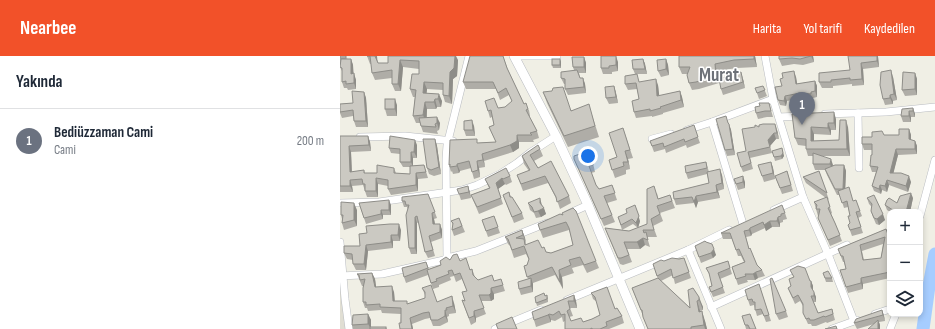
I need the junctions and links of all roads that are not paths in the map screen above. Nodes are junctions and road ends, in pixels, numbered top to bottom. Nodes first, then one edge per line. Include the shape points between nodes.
1 (469, 56) edge
2 (514, 56) edge
3 (521, 56) edge
4 (557, 56) edge
5 (765, 56) edge
6 (773, 99) junction
7 (935, 107) edge
8 (858, 113) junction
9 (810, 115) edge
10 (818, 115) edge
11 (779, 117) junction
12 (712, 122) junction
13 (556, 136) junction
14 (353, 137) edge
15 (652, 139) edge
16 (464, 141) edge
17 (448, 142) junction
18 (935, 160) edge
19 (859, 168) dead end
20 (446, 192) junction
21 (803, 196) junction
22 (340, 203) edge
23 (588, 205) junction
24 (922, 209) edge
25 (770, 212) edge
26 (340, 242) edge
27 (852, 243) edge
28 (688, 250) junction
29 (828, 254) junction
30 (447, 258) junction
31 (341, 276) edge
32 (620, 278) junction
33 (561, 302) edge
34 (711, 307) junction
35 (546, 308) edge
36 (887, 310) edge
37 (895, 317) edge
38 (861, 319) junction
39 (350, 329) edge
40 (495, 329) edge
41 (640, 329) edge
42 (721, 329) edge
43 (832, 329) edge
44 (890, 329) edge

1 - 17 street
2 - 13 street
3 - 4 street
5 - 6 street
6 - 11 street
6 - 12 street
7 - 8 street
8 - 10 street
8 - 19 street
9 - 11 street
11 - 21 street
12 - 15 street
12 - 28 street via 746,222
13 - 20 street via 500,174 477,185
13 - 23 street
14 - 17 street via 405,136
16 - 17 street
17 - 20 street
18 - 24 street
20 - 22 street via 379,202
20 - 30 street
21 - 25 street
21 - 29 street
23 - 30 street via 476,251
23 - 32 street
26 - 31 street
27 - 29 street
28 - 32 street
28 - 34 street
29 - 34 street
29 - 38 street
30 - 31 street via 382,274
31 - 39 street
32 - 33 street
32 - 41 street
34 - 42 street
35 - 40 street
36 - 38 street
37 - 44 street
38 - 43 street

